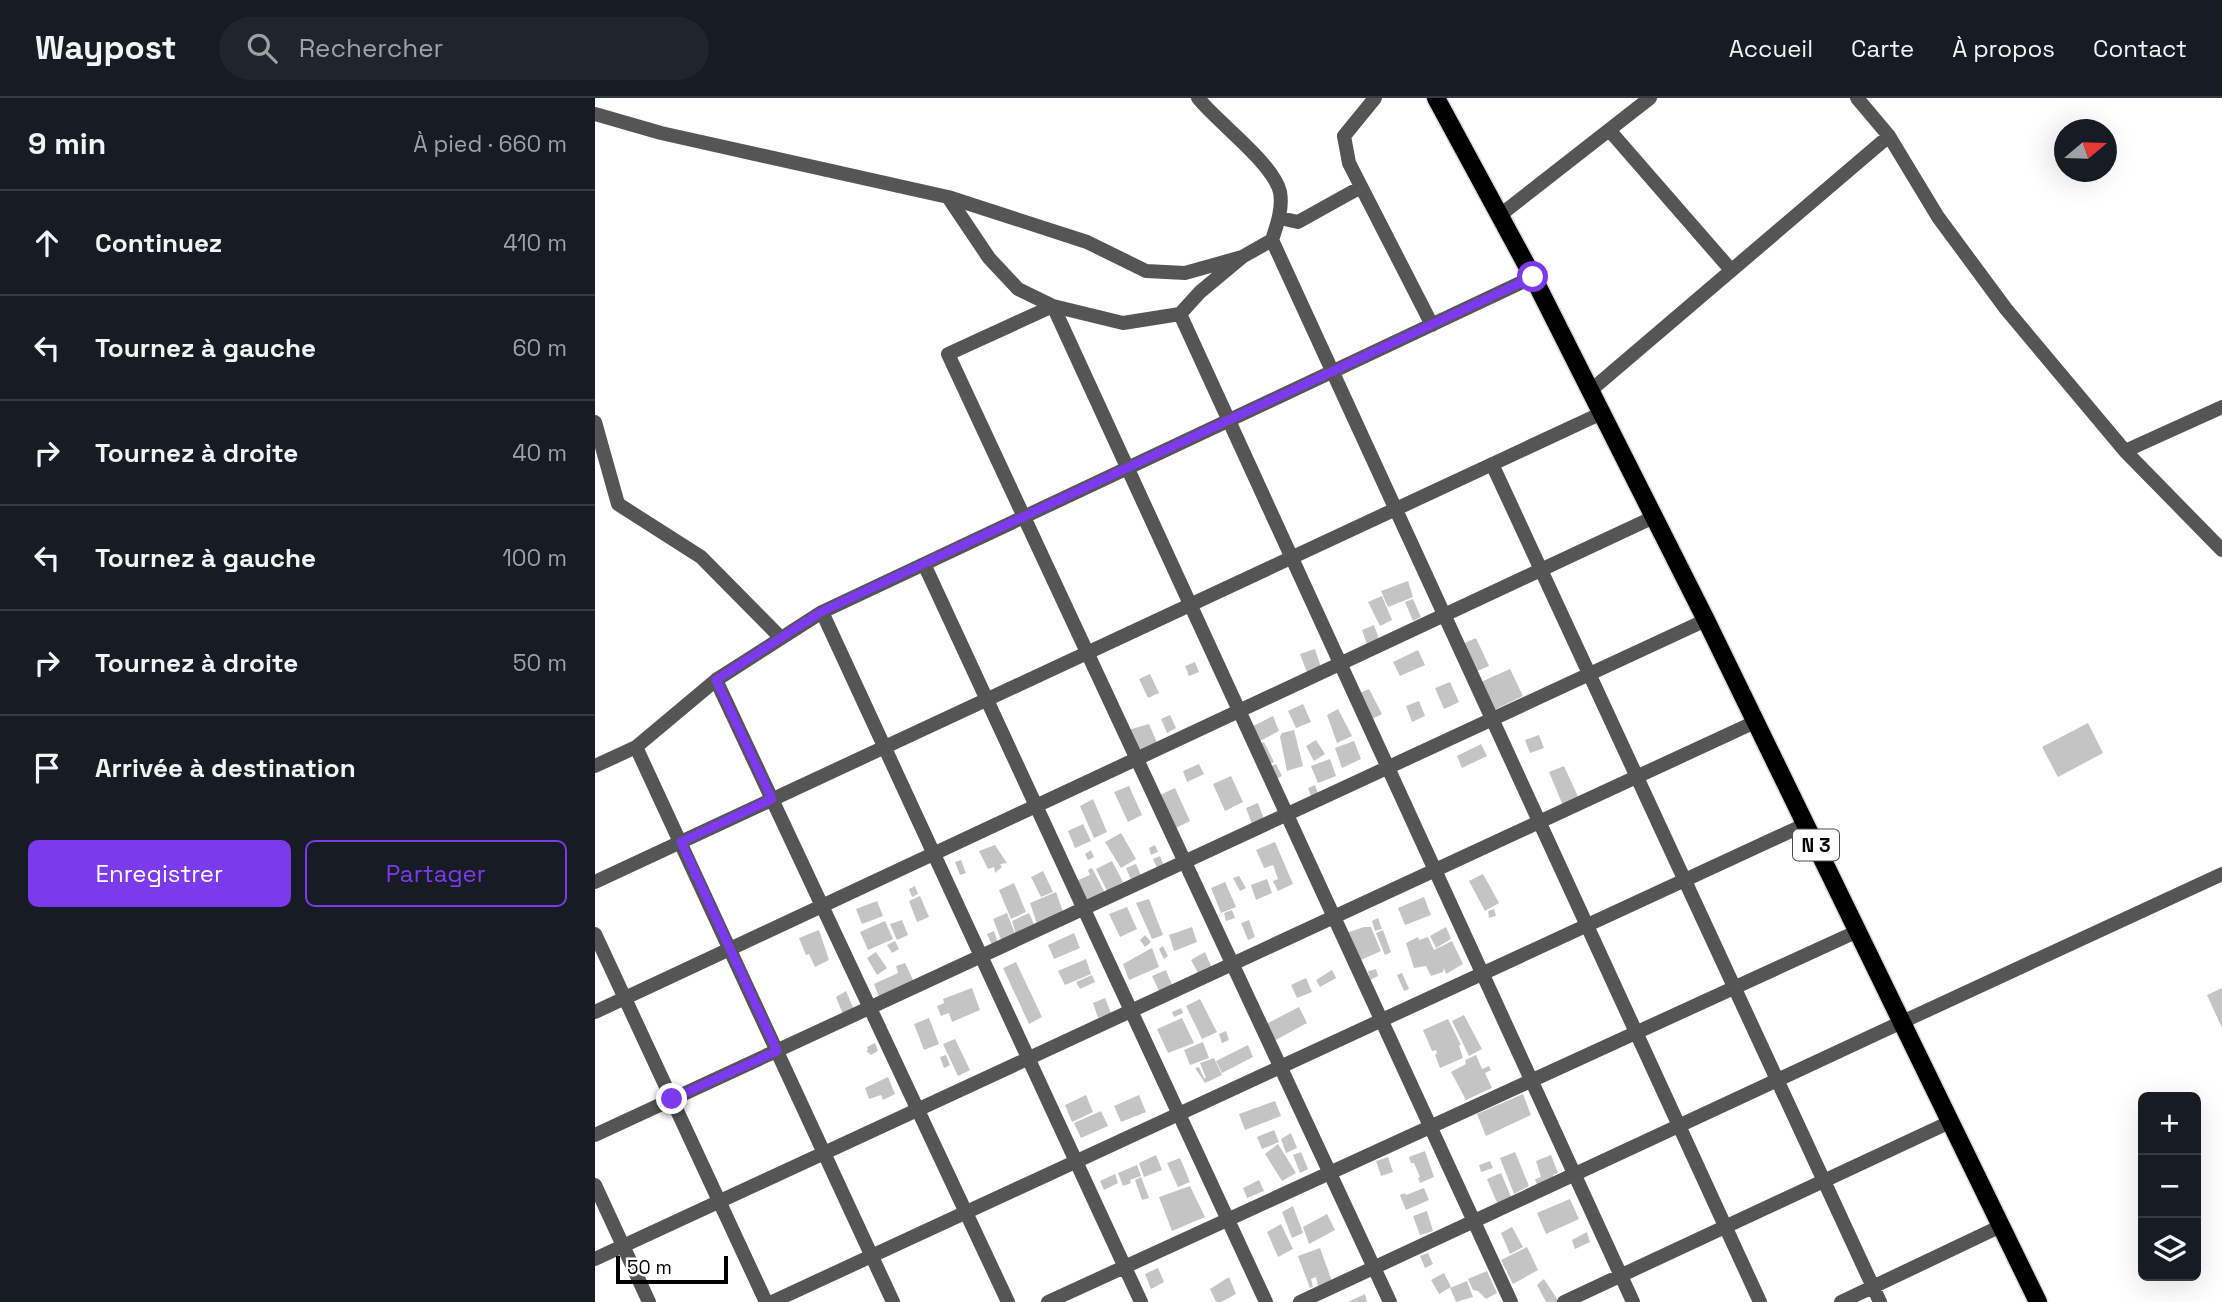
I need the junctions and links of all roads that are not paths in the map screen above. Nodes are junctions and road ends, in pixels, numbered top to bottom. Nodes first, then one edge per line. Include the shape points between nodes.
1 (1198, 98) edge
2 (1375, 98) edge
3 (1436, 98) edge
4 (1650, 98) edge
5 (1857, 98) edge
6 (595, 114) edge
7 (1610, 131) junction
8 (1889, 136) junction
9 (1361, 187) junction
10 (948, 197) junction
11 (1499, 216) junction
12 (1280, 218) junction
13 (1272, 240) junction
14 (1241, 257) junction
15 (1731, 270) junction
16 (1533, 277) junction
17 (1053, 306) junction
18 (1180, 314) junction
19 (1431, 325) junction
20 (1333, 372) junction
21 (1590, 391) junction
22 (2222, 407) edge
23 (1602, 413) junction
24 (1229, 420) junction
25 (595, 422) edge
26 (2125, 451) junction
27 (1492, 464) junction
28 (1127, 468) junction
29 (1396, 509) junction
30 (1024, 517) junction
31 (1654, 517) junction
32 (2216, 534) edge
33 (2222, 550) edge
34 (1292, 558) junction
35 (924, 564) junction
36 (1541, 570) junction
37 (1190, 605) junction
38 (821, 612) junction
39 (1444, 616) junction
40 (1706, 620) junction
41 (781, 638) junction
42 (1087, 652) junction
43 (1341, 664) junction
44 (1589, 675) junction
45 (716, 680) junction
46 (986, 699) junction
47 (1239, 711) junction
48 (1492, 720) junction
49 (1755, 722) junction
50 (636, 747) junction
51 (883, 748) junction
52 (1137, 759) junction
53 (595, 766) edge
54 (1388, 768) junction
55 (1637, 777) junction
56 (772, 799) junction
57 (1036, 806) junction
58 (1287, 815) junction
59 (1540, 822) junction
60 (1805, 824) junction
61 (681, 842) junction
62 (933, 854) junction
63 (1185, 862) junction
64 (1435, 871) junction
65 (2222, 874) edge
66 (1684, 879) junction
67 (595, 882) edge
68 (822, 906) junction
69 (1083, 909) junction
70 (1334, 918) junction
71 (1586, 924) junction
72 (1858, 931) junction
73 (595, 934) edge
74 (730, 949) junction
75 (980, 956) junction
76 (1233, 964) junction
77 (1482, 973) junction
78 (1734, 987) junction
79 (625, 998) junction
80 (870, 1007) junction
81 (1131, 1011) junction
82 (595, 1012) edge
83 (1381, 1020) junction
84 (1902, 1022) junction
85 (1636, 1032) junction
86 (777, 1051) junction
87 (1028, 1059) junction
88 (1280, 1066) junction
89 (1531, 1080) junction
90 (1777, 1081) junction
91 (672, 1099) junction
92 (918, 1110) junction
93 (1178, 1114) junction
94 (1950, 1122) junction
95 (1430, 1126) junction
96 (1679, 1126) junction
97 (595, 1135) edge
98 (824, 1153) junction
99 (1075, 1161) junction
100 (1330, 1172) junction
101 (1575, 1175) junction
102 (1823, 1182) junction
103 (595, 1185) edge
104 (719, 1202) junction
105 (966, 1212) junction
106 (1227, 1220) junction
107 (1474, 1221) junction
108 (2001, 1226) junction
109 (1725, 1227) junction
110 (623, 1246) junction
111 (872, 1256) junction
112 (595, 1259) edge
113 (1125, 1267) junction
114 (1374, 1268) junction
115 (1621, 1276) junction
116 (1873, 1287) junction
117 (649, 1302) edge
118 (766, 1302) edge
119 (772, 1302) edge
120 (893, 1302) edge
121 (1009, 1302) edge
122 (1048, 1302) edge
123 (1141, 1302) edge
124 (1266, 1302) edge
125 (1300, 1302) edge
126 (1390, 1302) edge
127 (1511, 1302) edge
128 (1565, 1302) edge
129 (1633, 1302) edge
130 (1760, 1302) edge
131 (1840, 1302) edge
132 (1879, 1302) edge
133 (2038, 1302) edge

1 - 12 street via 1271,174 1280,192
2 - 9 street via 1344,135 1349,163
3 - 11 main road, N 3
4 - 7 street
5 - 8 street
6 - 10 street
7 - 11 street
7 - 15 street
8 - 15 street
8 - 26 street via 1938,217 2005,309
9 - 12 street via 1298,222
9 - 19 street
10 - 14 street via 1087,242 1146,271 1185,273
10 - 17 street via 989,258 1018,289
11 - 16 main road, N 3
12 - 13 street
13 - 14 street
13 - 20 street
14 - 18 street
15 - 21 street
16 - 19 street
16 - 21 main road, N 3
17 - 18 street via 1123,323
17 - 28 street
17 - 30 street via 949,354
18 - 24 street
19 - 20 street
20 - 24 street
20 - 29 street
21 - 23 main road, N 3
22 - 26 street
23 - 27 street
23 - 31 main road, N 3
24 - 28 street
24 - 34 street
25 - 41 street via 618,504 701,557
26 - 32 street
27 - 29 street
27 - 36 street
28 - 30 street
28 - 37 street
29 - 34 street
29 - 39 street
30 - 35 street
30 - 42 street
31 - 36 street
31 - 40 main road, N 3
32 - 33 street
34 - 37 street
34 - 43 street
35 - 38 street
35 - 46 street
36 - 39 street
36 - 44 street
37 - 42 street
37 - 47 street
38 - 41 street
38 - 51 street
39 - 43 street
39 - 48 street
40 - 44 street
40 - 49 main road, N 3
41 - 45 street
42 - 46 street
42 - 52 street
43 - 47 street
43 - 54 street
44 - 48 street
44 - 55 street
45 - 50 street
45 - 56 street
46 - 51 street
46 - 57 street
47 - 52 street
47 - 58 street
48 - 54 street
48 - 59 street
49 - 55 street
49 - 60 main road, N 3
50 - 53 street
50 - 61 street
51 - 56 street
51 - 62 street
52 - 57 street
52 - 63 street
54 - 58 street
54 - 64 street
55 - 59 street
55 - 66 street
56 - 61 street
56 - 68 street
57 - 62 street
57 - 69 street
58 - 63 street
58 - 70 street
59 - 64 street
59 - 71 street
60 - 66 street
60 - 72 main road, N 3
61 - 67 street
61 - 74 street
62 - 68 street
62 - 75 street
63 - 69 street
63 - 76 street
64 - 70 street
64 - 77 street
65 - 84 street
66 - 71 street
66 - 78 street
68 - 74 street
68 - 80 street
69 - 75 street
69 - 81 street
70 - 76 street
70 - 83 street
71 - 77 street
71 - 85 street
72 - 78 street
72 - 84 main road, N 3
73 - 79 street
74 - 79 street
74 - 86 street
75 - 80 street
75 - 87 street
76 - 81 street
76 - 88 street
77 - 83 street
77 - 89 street
78 - 85 street
78 - 90 street
79 - 82 street
79 - 91 street
80 - 86 street
80 - 92 street
81 - 87 street
81 - 93 street
83 - 88 street
83 - 95 street
84 - 90 street
84 - 94 main road, N 3
85 - 89 street
85 - 96 street
86 - 91 street
86 - 98 street
87 - 92 street
87 - 99 street
88 - 93 street
88 - 100 street
89 - 95 street
89 - 101 street
90 - 96 street
90 - 102 street
91 - 97 street
91 - 104 street
92 - 98 street
92 - 105 street
93 - 99 street
93 - 106 street
94 - 102 street
94 - 108 main road, N 3
95 - 100 street
95 - 107 street
96 - 101 street
96 - 109 street
98 - 104 street
98 - 111 street
99 - 105 street
99 - 113 street
100 - 106 street
100 - 114 street
101 - 107 street
101 - 115 street
102 - 109 street
102 - 116 street
103 - 110 street
104 - 110 street
104 - 118 street
105 - 111 street
105 - 121 street
106 - 113 street
106 - 124 street
107 - 114 street
107 - 127 street
108 - 116 street
108 - 133 main road, N 3
109 - 115 street
109 - 130 street
110 - 112 street
110 - 117 street
111 - 119 street
111 - 120 street
113 - 122 street
113 - 123 street
114 - 125 street
114 - 126 street
115 - 128 street
115 - 129 street
116 - 131 street
116 - 132 street

